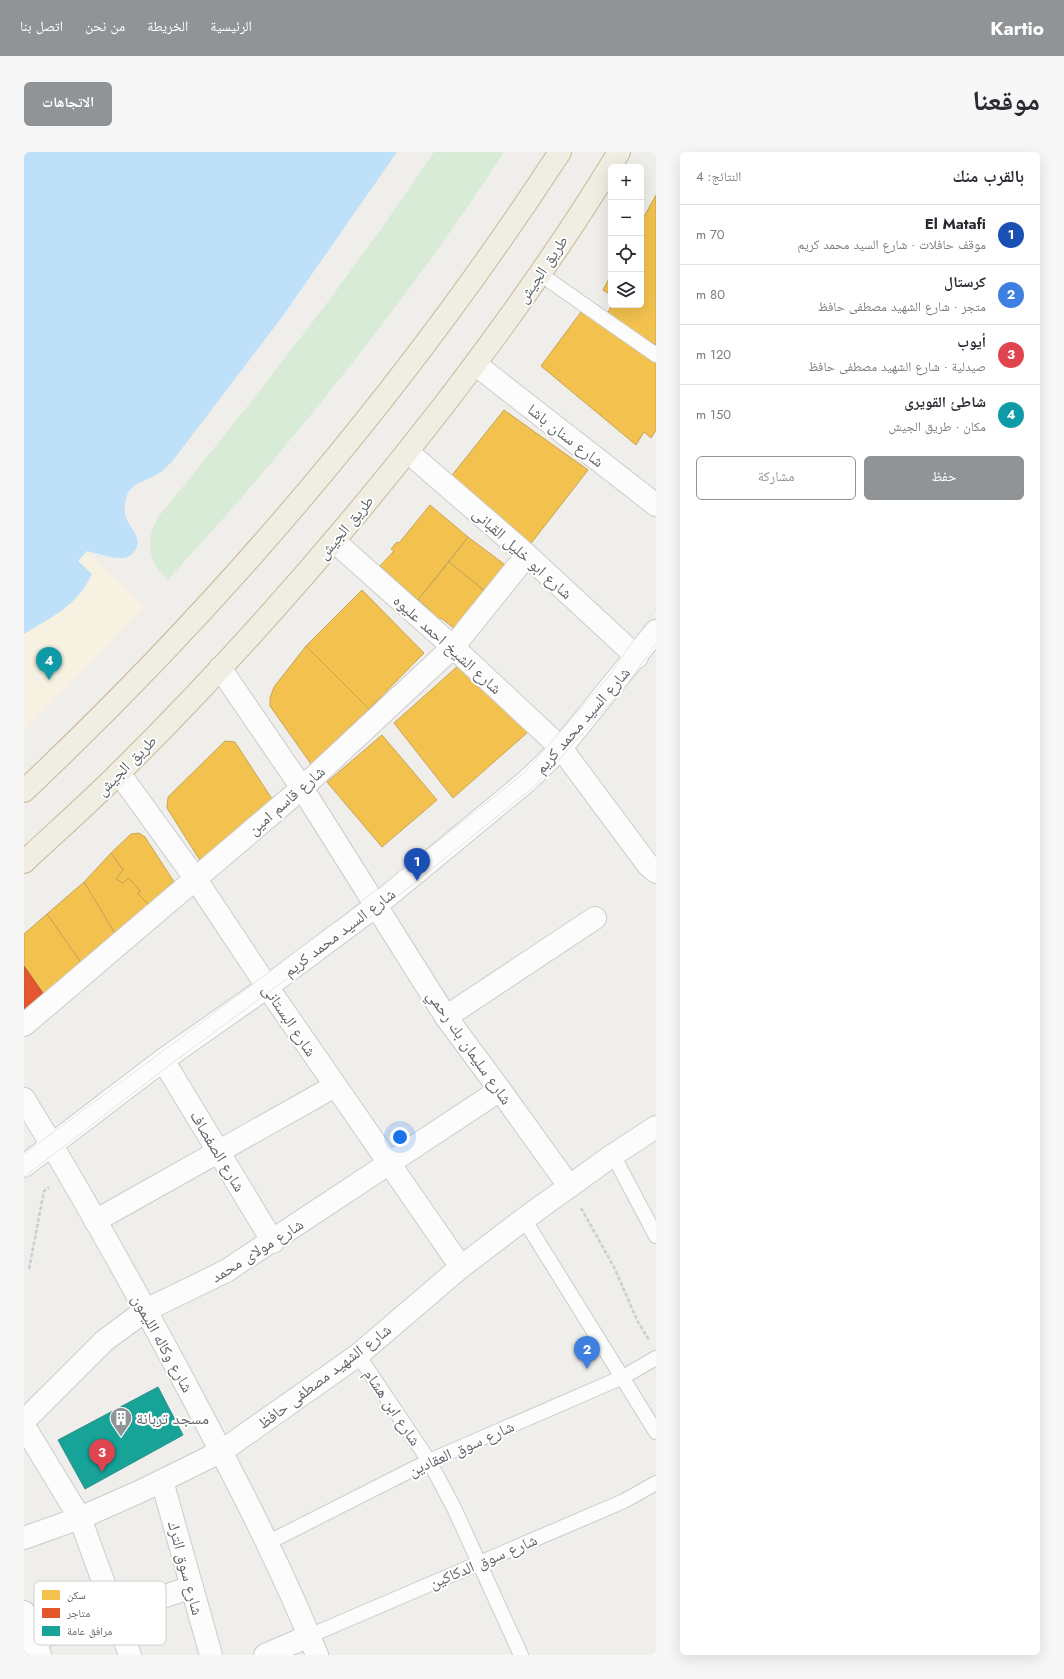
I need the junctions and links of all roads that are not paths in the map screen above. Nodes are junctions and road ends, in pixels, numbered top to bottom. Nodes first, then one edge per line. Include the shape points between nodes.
1 (560, 152) edge
2 (619, 152) edge
3 (540, 274) junction
4 (656, 355) edge
5 (475, 364) junction
6 (408, 452) junction
7 (656, 505) edge
8 (334, 541) junction
9 (527, 555) junction
10 (655, 636) edge
11 (453, 647) junction
12 (637, 657) junction
13 (220, 668) junction
14 (561, 748) junction
15 (119, 773) junction
16 (302, 788) junction
17 (24, 791) edge
18 (24, 862) edge
19 (656, 872) edge
20 (195, 878) junction
21 (377, 905) junction
22 (595, 918) dead end
23 (267, 987) junction
24 (446, 1017) junction
25 (24, 1025) edge
26 (163, 1060) junction
27 (335, 1086) junction
28 (500, 1090) junction
29 (24, 1099) edge
30 (656, 1126) edge
31 (52, 1144) junction
32 (219, 1151) junction
33 (612, 1155) junction
34 (389, 1164) junction
35 (24, 1166) edge
36 (569, 1186) junction
37 (524, 1219) junction
38 (95, 1221) junction
39 (656, 1236) edge
40 (273, 1242) junction
41 (461, 1267) junction
42 (146, 1310) junction
43 (654, 1353) edge
44 (358, 1355) junction
45 (623, 1377) junction
46 (24, 1421) edge
47 (24, 1426) edge
48 (656, 1432) edge
49 (222, 1451) junction
50 (429, 1461) junction
51 (162, 1481) junction
52 (656, 1484) edge
53 (80, 1518) junction
54 (24, 1538) edge
55 (267, 1543) junction
56 (478, 1562) junction
57 (103, 1581) edge
58 (192, 1587) junction
59 (166, 1596) edge
60 (24, 1612) edge
61 (126, 1645) edge
62 (313, 1645) edge
63 (33, 1646) edge
64 (130, 1655) edge
65 (211, 1655) edge
66 (265, 1655) edge
67 (521, 1655) edge

1 - 17 highway via 443,320 394,385 299,501 174,641 117,701
2 - 3 highway, طريق الجيش
3 - 4 lane
3 - 5 highway, طريق الجيش
5 - 6 highway, طريق الجيش
5 - 7 street, شارع سنان باشا
6 - 8 highway, طريق الجيش
6 - 9 street, شارع ابو خليل القبانى
8 - 11 street, شارع الشيخ احمد عليوه
8 - 13 highway, طريق الجيش
9 - 11 street, شارع قاسم امين
9 - 12 street, شارع ابو خليل القبانى
10 - 12 street, شارع السيد محمد كريم
11 - 14 street, شارع الشيخ احمد عليوه
11 - 16 street, شارع قاسم امين
12 - 14 street, شارع السيد محمد كريم
13 - 15 highway, طريق الجيش
13 - 16 street, شارع سليمان بك رحمي
14 - 19 street, شارع الشيخ احمد عليوه via 648,865
14 - 21 street, شارع السيد محمد كريم via 527,781
15 - 18 highway, طريق الجيش
15 - 20 street, شارع البستانى
16 - 20 street, شارع قاسم امين
16 - 21 street, شارع سليمان بك رحمي
20 - 23 street, شارع البستانى
20 - 25 street, شارع قاسم امين
21 - 23 street, شارع السيد محمد كريم
21 - 24 street, شارع سليمان بك رحمي
22 - 24 street
23 - 26 street, شارع السيد محمد كريم
23 - 27 street, شارع البستانى
24 - 28 street, شارع سليمان بك رحمي
26 - 31 street, شارع السيد محمد كريم
26 - 32 street, شارع الصفصاف
27 - 32 street
27 - 34 street, شارع البستانى
28 - 34 street, شارع مولاى محمد
28 - 36 street, شارع سليمان بك رحمي
29 - 31 street, شارع وكاله الليمون
30 - 33 street, شارع الشهيد مصطفى حافظ
31 - 35 street, شارع السيد محمد كريم
31 - 38 street, شارع وكاله الليمون
32 - 38 street
32 - 40 street, شارع الصفصاف
33 - 36 street, شارع الشهيد مصطفى حافظ
33 - 39 lane
34 - 40 street, شارع مولاى محمد
34 - 41 street, شارع البستانى
36 - 37 street, شارع الشهيد مصطفى حافظ
37 - 41 street, شارع الشهيد مصطفى حافظ
37 - 45 lane
38 - 42 street, شارع وكاله الليمون
40 - 42 street, شارع مولاى محمد via 226,1272
41 - 44 street, شارع الشهيد مصطفى حافظ
42 - 46 street, شارع مولاى محمد via 104,1341
42 - 49 street, شارع وكاله الليمون
43 - 45 lane, شارع سوق العقادين
44 - 49 street, شارع الشهيد مصطفى حافظ
44 - 50 lane, شارع ابن هشام
45 - 48 lane
45 - 50 lane, شارع سوق العقادين
47 - 53 street
49 - 51 street, شارع الشهيد مصطفى حافظ
49 - 55 street, شارع وكاله الليمون
50 - 55 lane, شارع سوق العقادين
50 - 56 lane, شارع ابن هشام
51 - 53 street, شارع الشهيد مصطفى حافظ
51 - 58 street, شارع سوق الترك
52 - 56 lane, شارع سوق الدكاكين via 624,1501
53 - 54 street, شارع الشهيد مصطفى حافظ
53 - 57 street
55 - 62 street, شارع وكاله الليمون
56 - 62 lane, شارع سوق الدكاكين
56 - 67 lane, شارع ابن هشام
58 - 59 street
58 - 65 street, شارع سوق الترك
60 - 63 street
61 - 64 street
62 - 66 street

